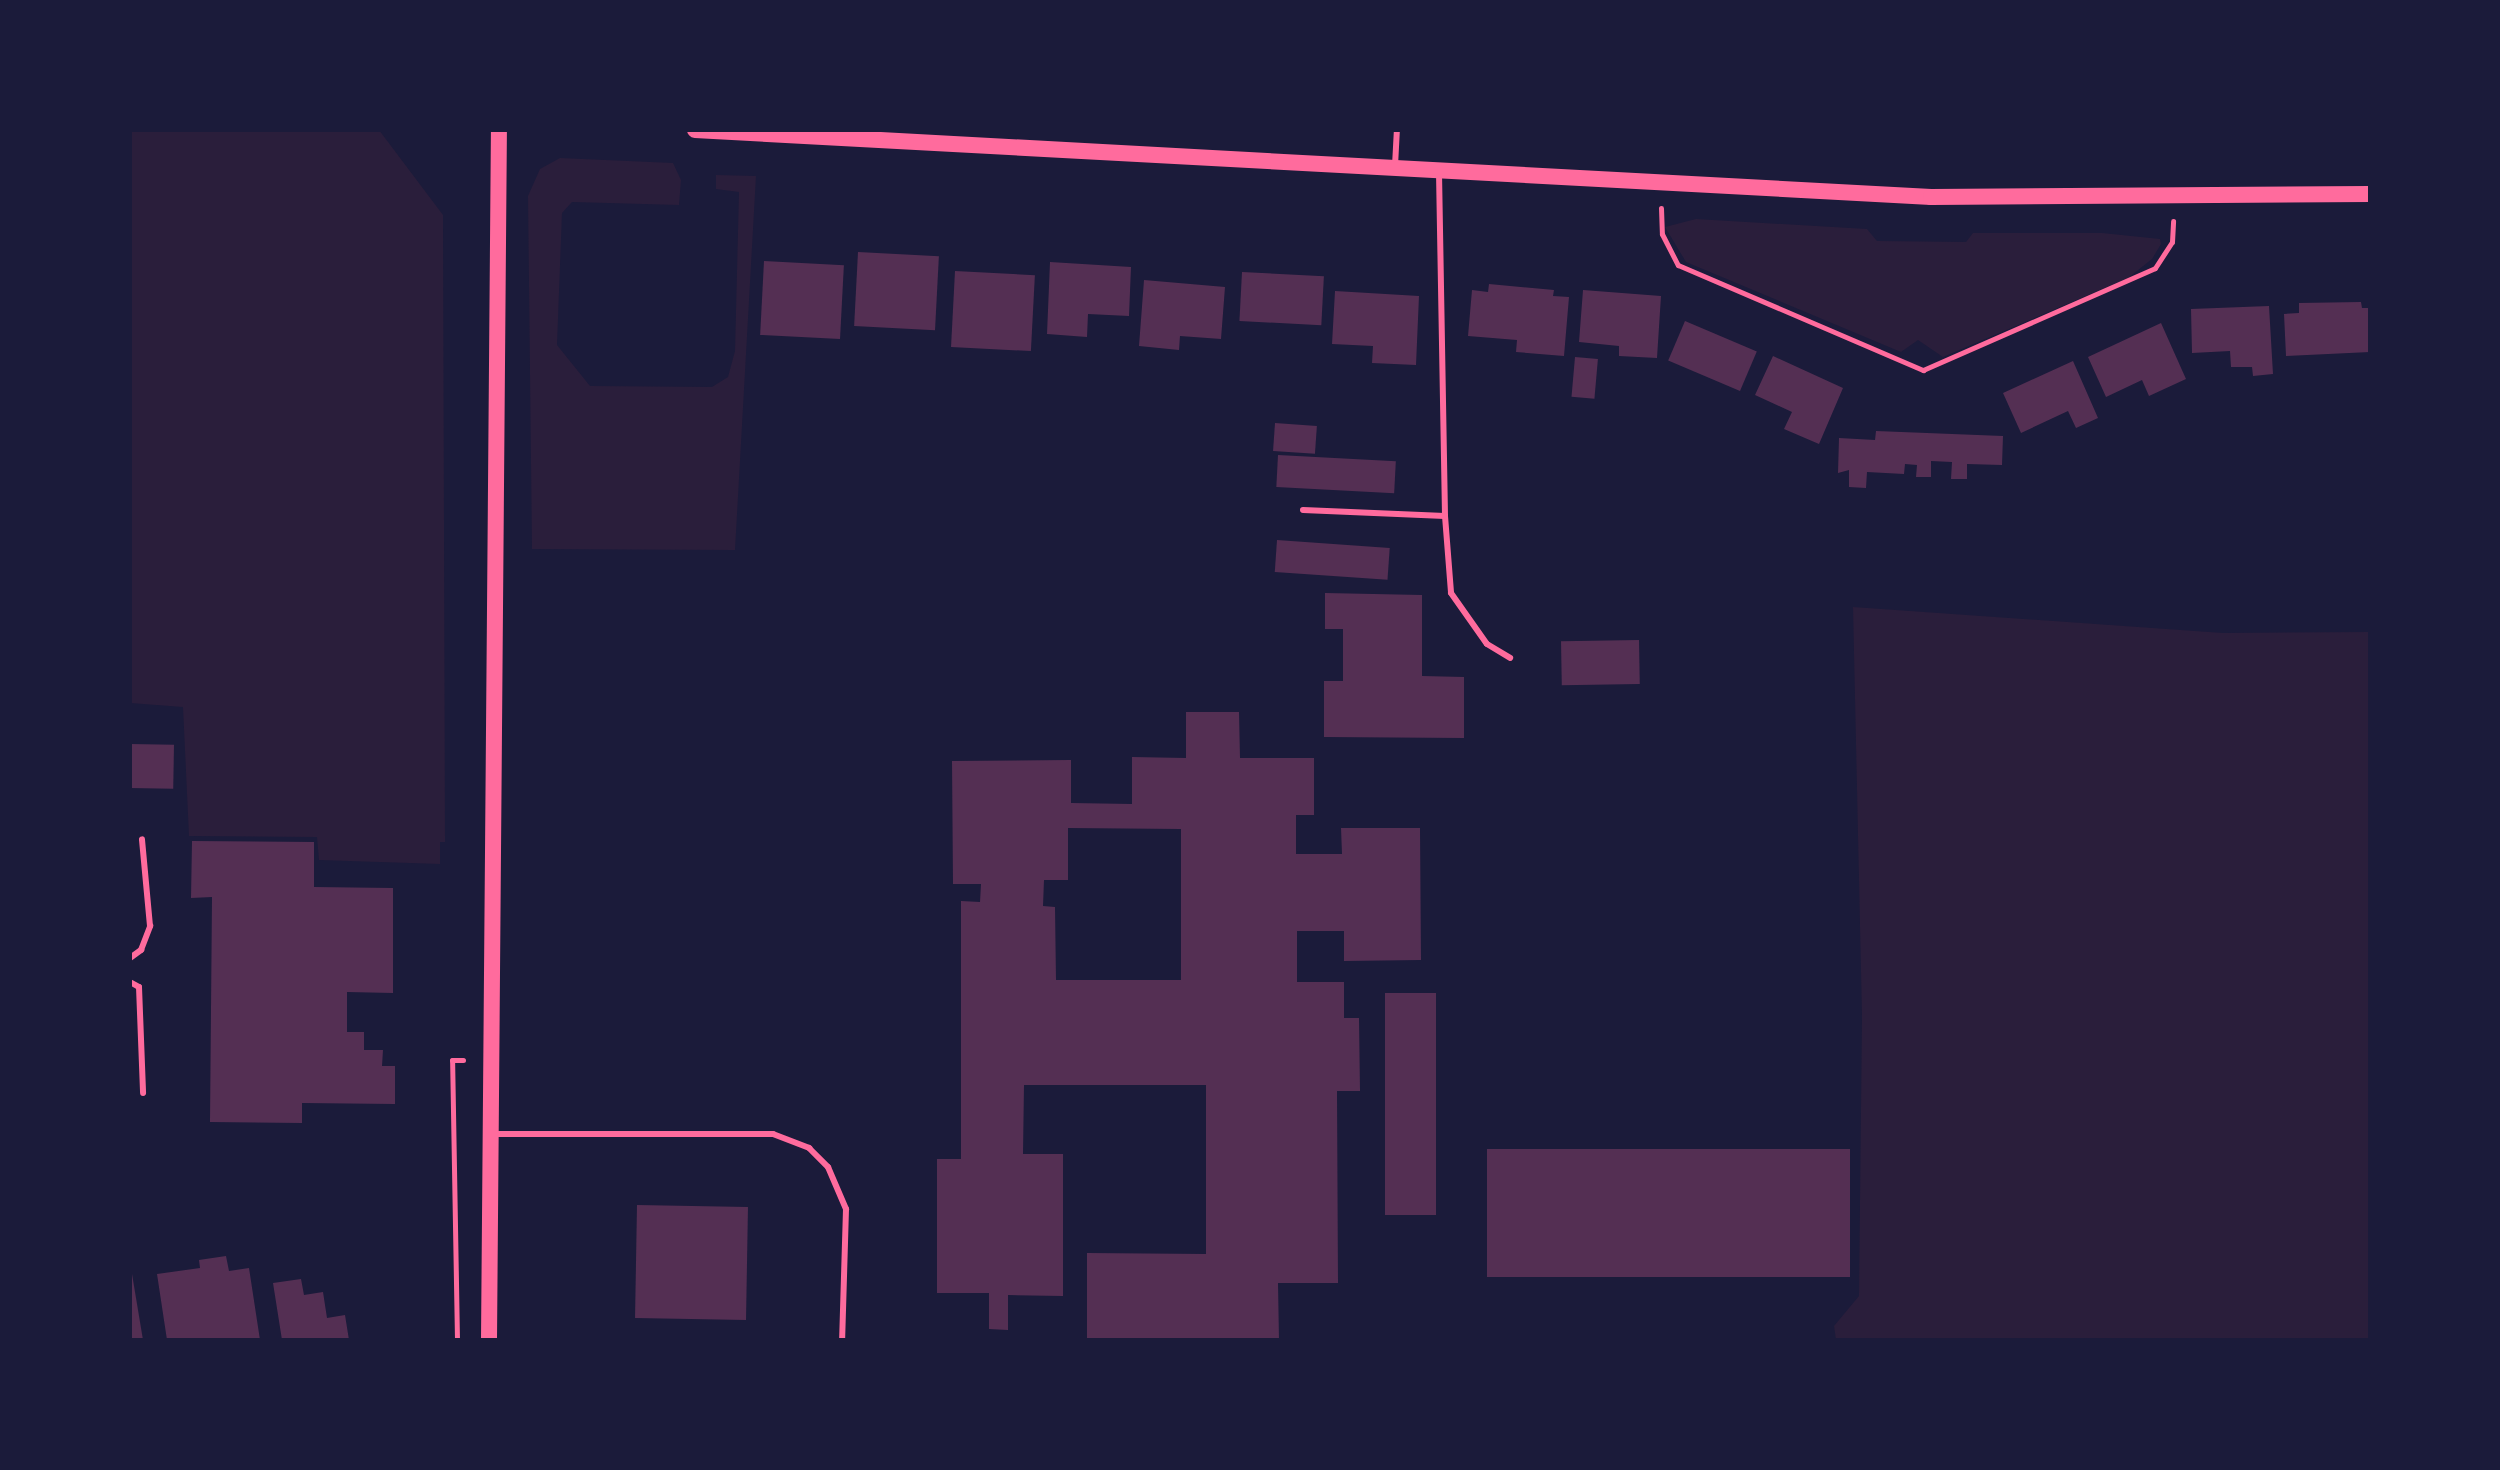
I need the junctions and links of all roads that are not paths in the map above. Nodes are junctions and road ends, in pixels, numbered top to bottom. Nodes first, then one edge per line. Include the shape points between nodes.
1 (499, 130) edge
2 (695, 130) edge
3 (1397, 130) edge
4 (1394, 170) junction
5 (1439, 172) junction
6 (2370, 194) edge
7 (1303, 510) dead end
8 (1445, 516) junction
9 (1510, 658) dead end
10 (142, 839) dead end
11 (130, 958) edge
12 (130, 982) edge
13 (143, 1093) dead end
14 (489, 1134) junction
15 (489, 1340) edge
16 (842, 1340) edge

1 - 14 main road
2 - 4 main road
3 - 4 lane
4 - 5 main road
5 - 6 main road via 1931,197
5 - 8 lane
7 - 8 lane
8 - 9 lane via 1451,593 1487,644
10 - 11 lane via 150,926 141,950
12 - 13 lane via 139,987
14 - 15 main road
14 - 16 lane via 773,1134 809,1148 828,1167 846,1209

